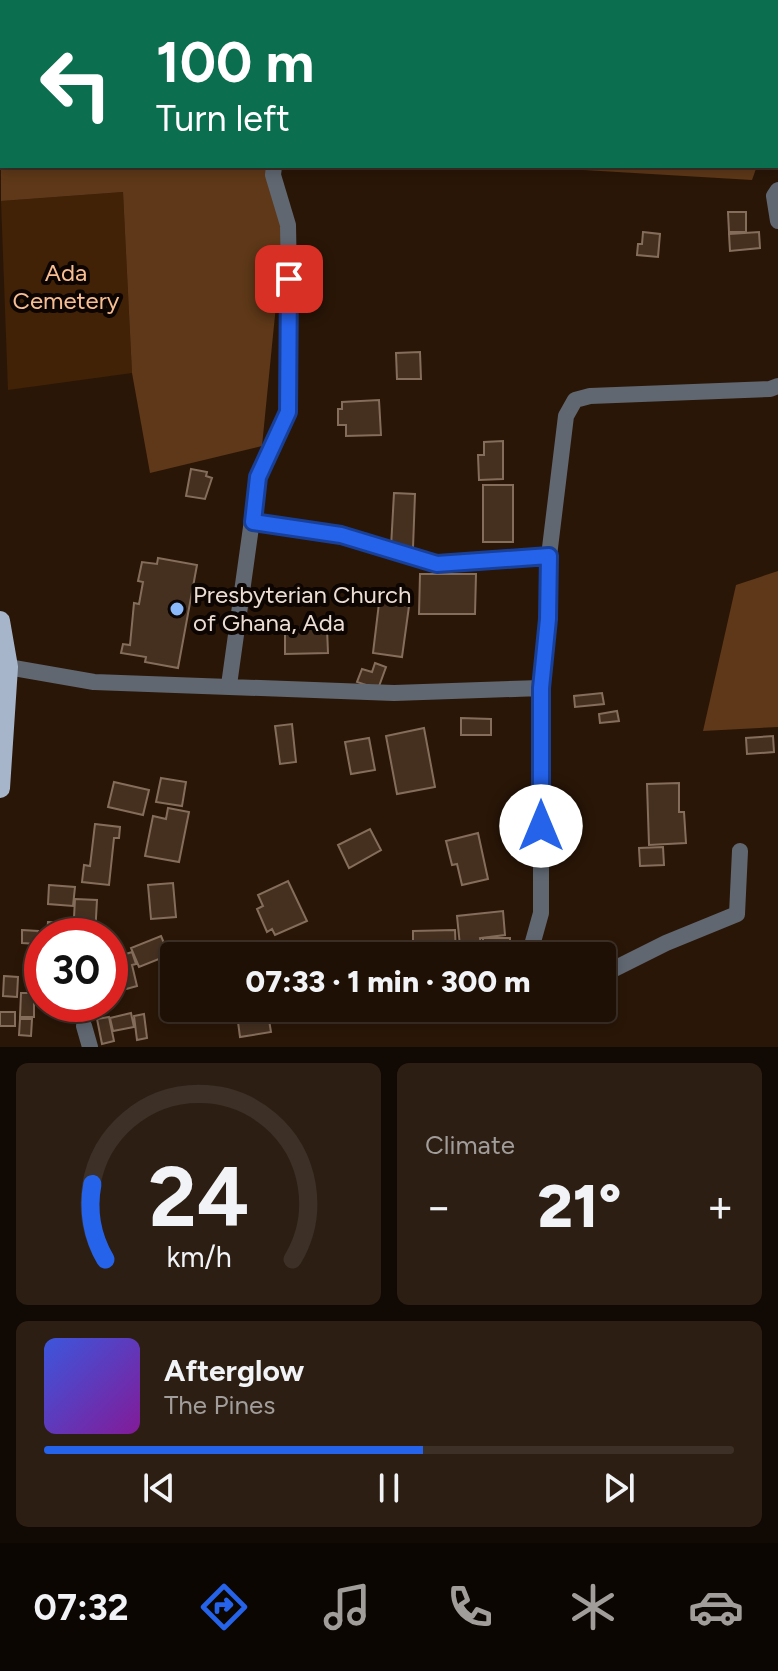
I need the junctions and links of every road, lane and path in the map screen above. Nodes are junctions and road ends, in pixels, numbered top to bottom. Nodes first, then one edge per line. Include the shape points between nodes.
1 (274, 168) edge
2 (778, 190) edge
3 (778, 221) edge
4 (778, 386) edge
5 (253, 522) junction
6 (549, 556) junction
7 (0, 621) edge
8 (8, 667) junction
9 (229, 685) junction
10 (541, 688) junction
11 (0, 788) edge
12 (740, 851) dead end
13 (533, 942) edge
14 (616, 968) edge
15 (84, 1026) dead end
16 (90, 1047) edge

1 - 5 street via 288,225 288,412 258,477
2 - 3 street
4 - 6 street via 575,400 566,416
5 - 6 street via 341,535 437,564
5 - 9 street
6 - 10 street
7 - 8 main road
8 - 9 street via 94,682
8 - 11 main road
9 - 10 street via 394,693
10 - 13 street via 541,913
12 - 14 street via 737,914
15 - 16 street

